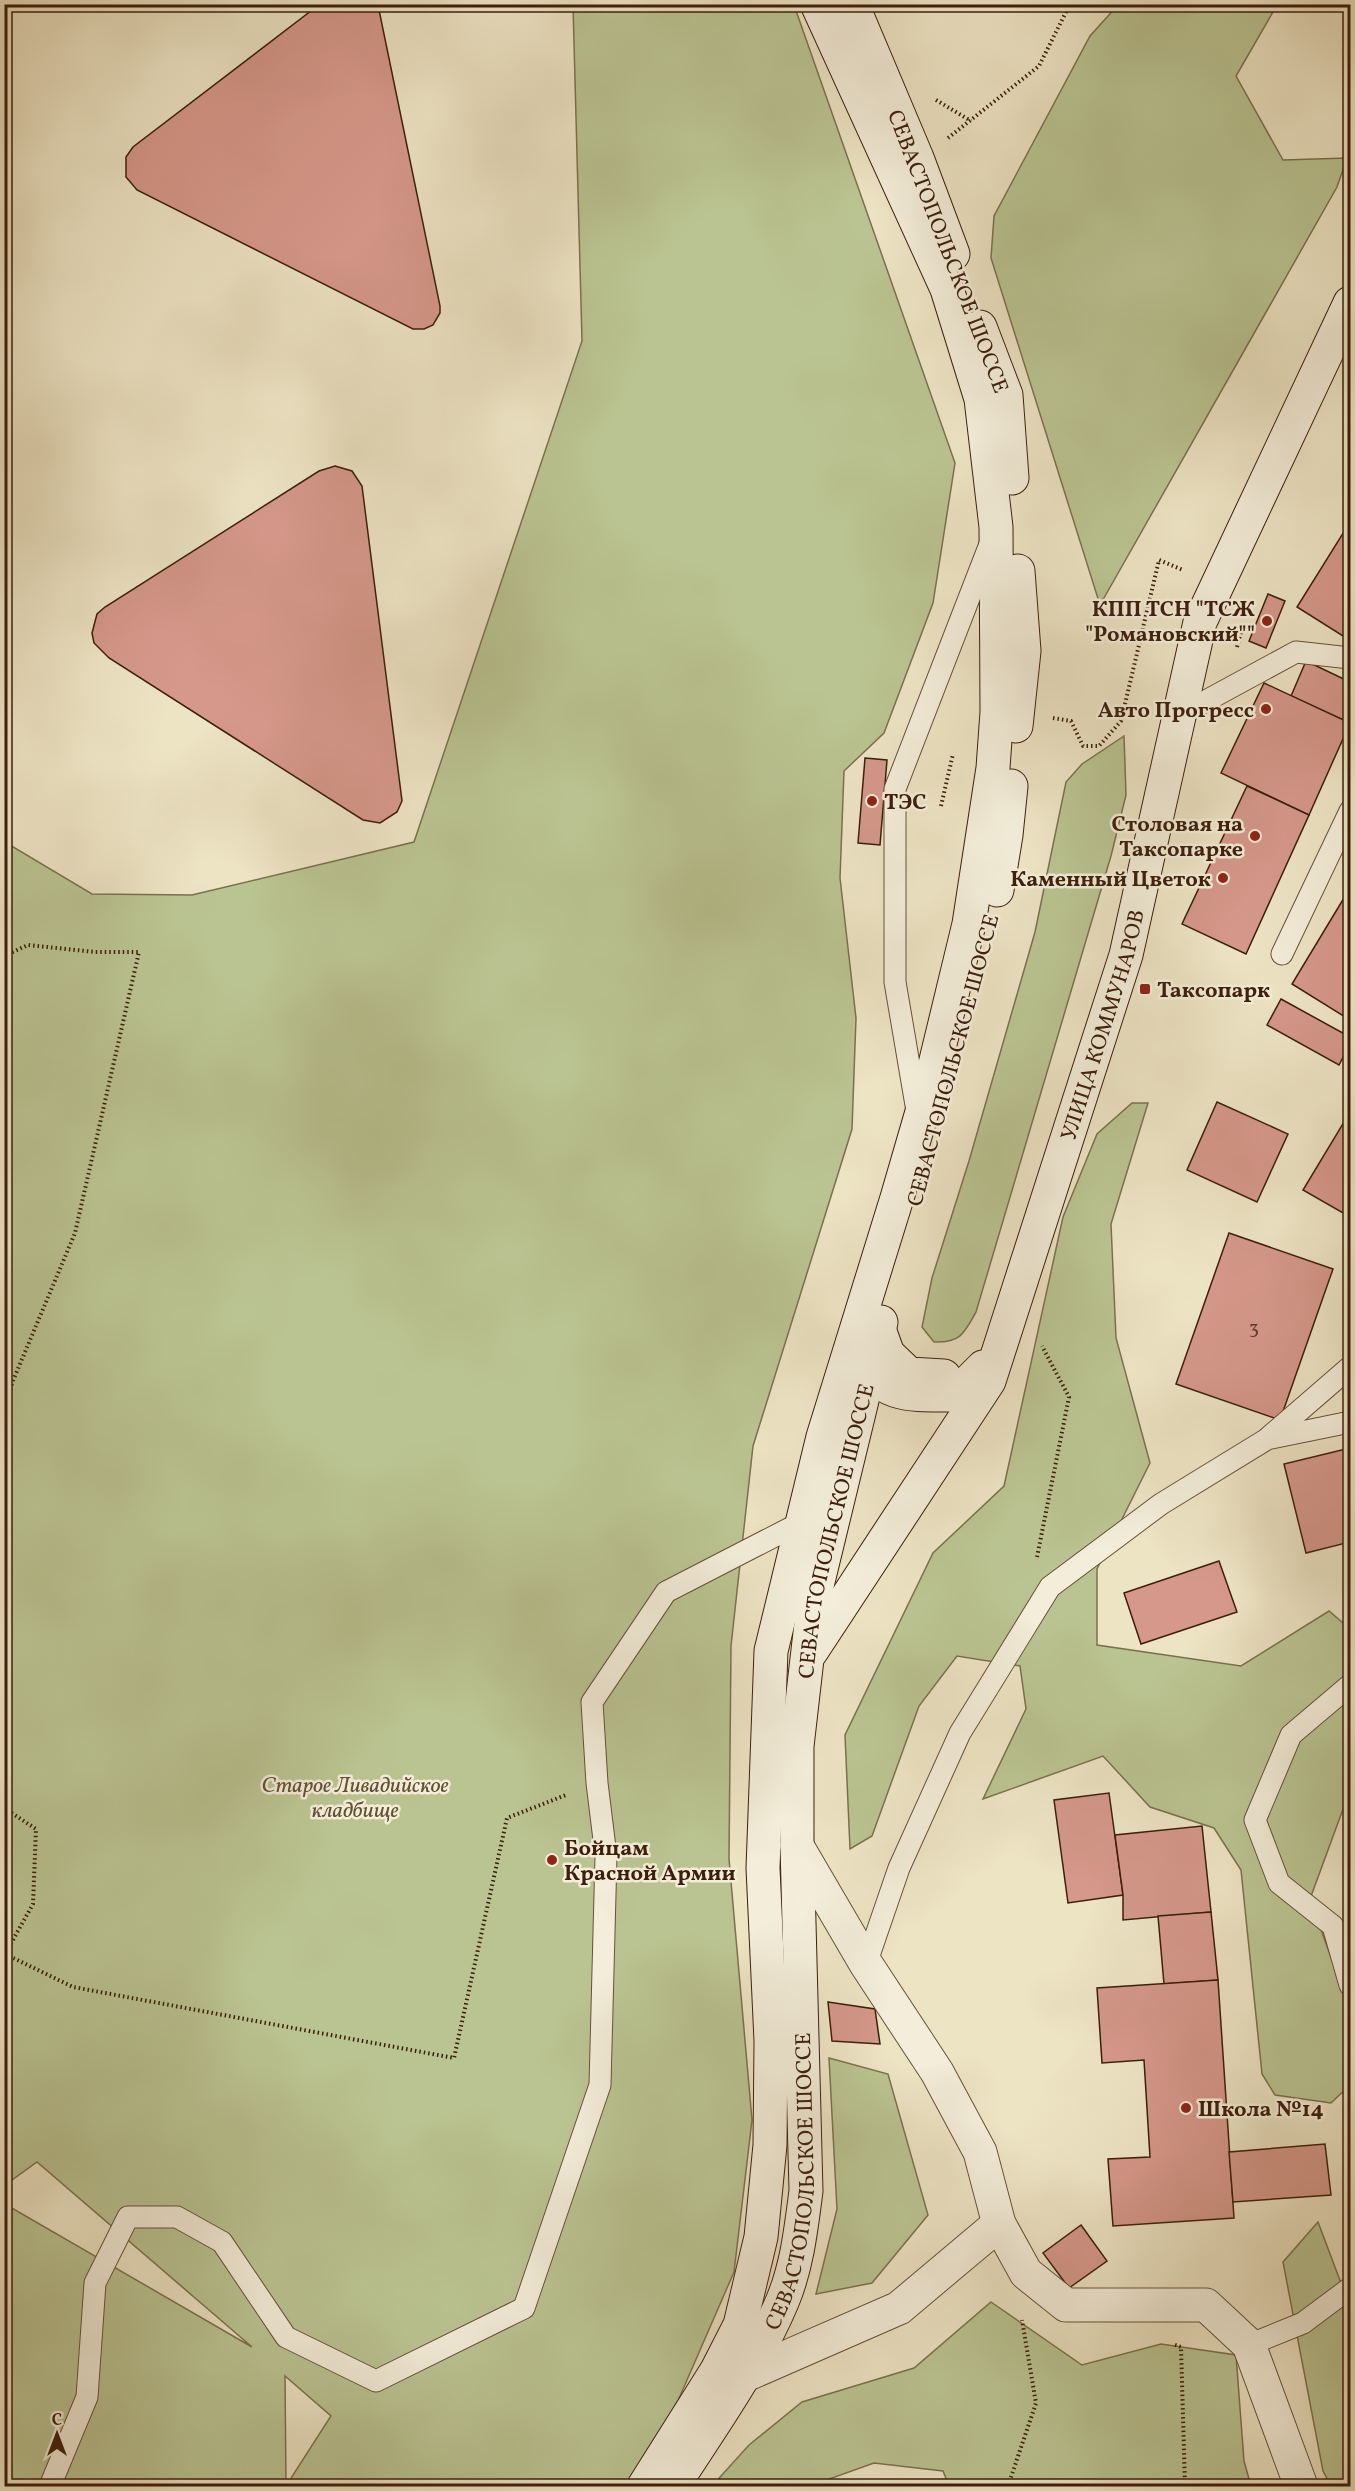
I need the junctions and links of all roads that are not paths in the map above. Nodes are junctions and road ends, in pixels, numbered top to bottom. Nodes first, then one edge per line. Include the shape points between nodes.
1 (817, 4) edge
2 (852, 4) edge
3 (1350, 303) edge
4 (996, 527) junction
5 (1350, 658) edge
6 (1180, 715) junction
7 (1350, 811) edge
8 (1282, 954) dead end
9 (919, 1122) junction
10 (869, 1326) junction
11 (1006, 1327) junction
12 (1350, 1367) edge
13 (868, 1374) junction
14 (988, 1381) junction
15 (1350, 1422) edge
16 (1267, 1439) junction
17 (802, 1522) junction
18 (814, 1598) junction
19 (771, 1651) junction
20 (809, 1655) junction
21 (1350, 1684) edge
22 (767, 1771) junction
23 (797, 1846) junction
24 (866, 1964) junction
25 (1350, 1985) edge
26 (999, 2224) junction
27 (1350, 2288) edge
28 (1249, 2345) junction
29 (729, 2373) junction
30 (50, 2487) edge
31 (644, 2487) edge
32 (673, 2487) edge
33 (1301, 2487) edge

1 - 4 main road via 947,289 981,399
2 - 10 main road, СЕВАСТОПОЛЬСКОЕ ШОССЕ via 917,158 1006,395 1024,651 1006,835 988,939 959,1053
3 - 6 main road, УЛИЦА КОММУНАРОВ via 1200,622
4 - 9 main road via 997,712 993,768 969,924
4 - 9 lane via 896,789 896,982
5 - 6 lane via 1296,652
6 - 11 main road, УЛИЦА КОММУНАРОВ via 1126,955
7 - 8 lane
9 - 10 main road
10 - 11 main road via 888,1354 909,1374 948,1376
10 - 13 main road, СЕВАСТОПОЛЬСКОЕ ШОССЕ
10 - 17 main road via 823,1437
11 - 13 main road via 979,1374 955,1395 902,1395
11 - 14 main road, УЛИЦА КОММУНАРОВ
12 - 16 lane
13 - 18 main road, СЕВАСТОПОЛЬСКОЕ ШОССЕ
14 - 18 main road, УЛИЦА КОММУНАРОВ
14 - 20 main road, УЛИЦА КОММУНАРОВ
15 - 16 lane
16 - 24 lane via 1161,1504 1050,1587 960,1733 899,1868
17 - 19 main road
17 - 30 lane via 666,1592 592,1702 606,1856 600,2085 524,2308 376,2381 286,2337 222,2242 177,2217 128,2217 95,2283 87,2397
18 - 19 main road, УЛИЦА КОММУНАРОВ
18 - 20 main road, СЕВАСТОПОЛЬСКОЕ ШОССЕ
19 - 22 main road
20 - 23 main road, СЕВАСТОПОЛЬСКОЕ ШОССЕ via 797,1746
21 - 25 lane via 1291,1735 1255,1820 1279,1883 1333,1926
22 - 23 main road, СЕВАСТОПОЛЬСКОЕ ШОССЕ
22 - 29 main road via 763,1868 771,2041 770,2145 761,2238
23 - 24 main road
23 - 29 main road, СЕВАСТОПОЛЬСКОЕ ШОССЕ via 806,2191 799,2248 782,2302
24 - 26 main road via 937,2072 980,2152
26 - 28 main road via 1026,2273 1066,2305 1206,2305
26 - 29 main road via 899,2308
27 - 28 lane via 1303,2323
28 - 33 main road
29 - 31 main road
29 - 32 main road, СЕВАСТОПОЛЬСКОЕ ШОССЕ

